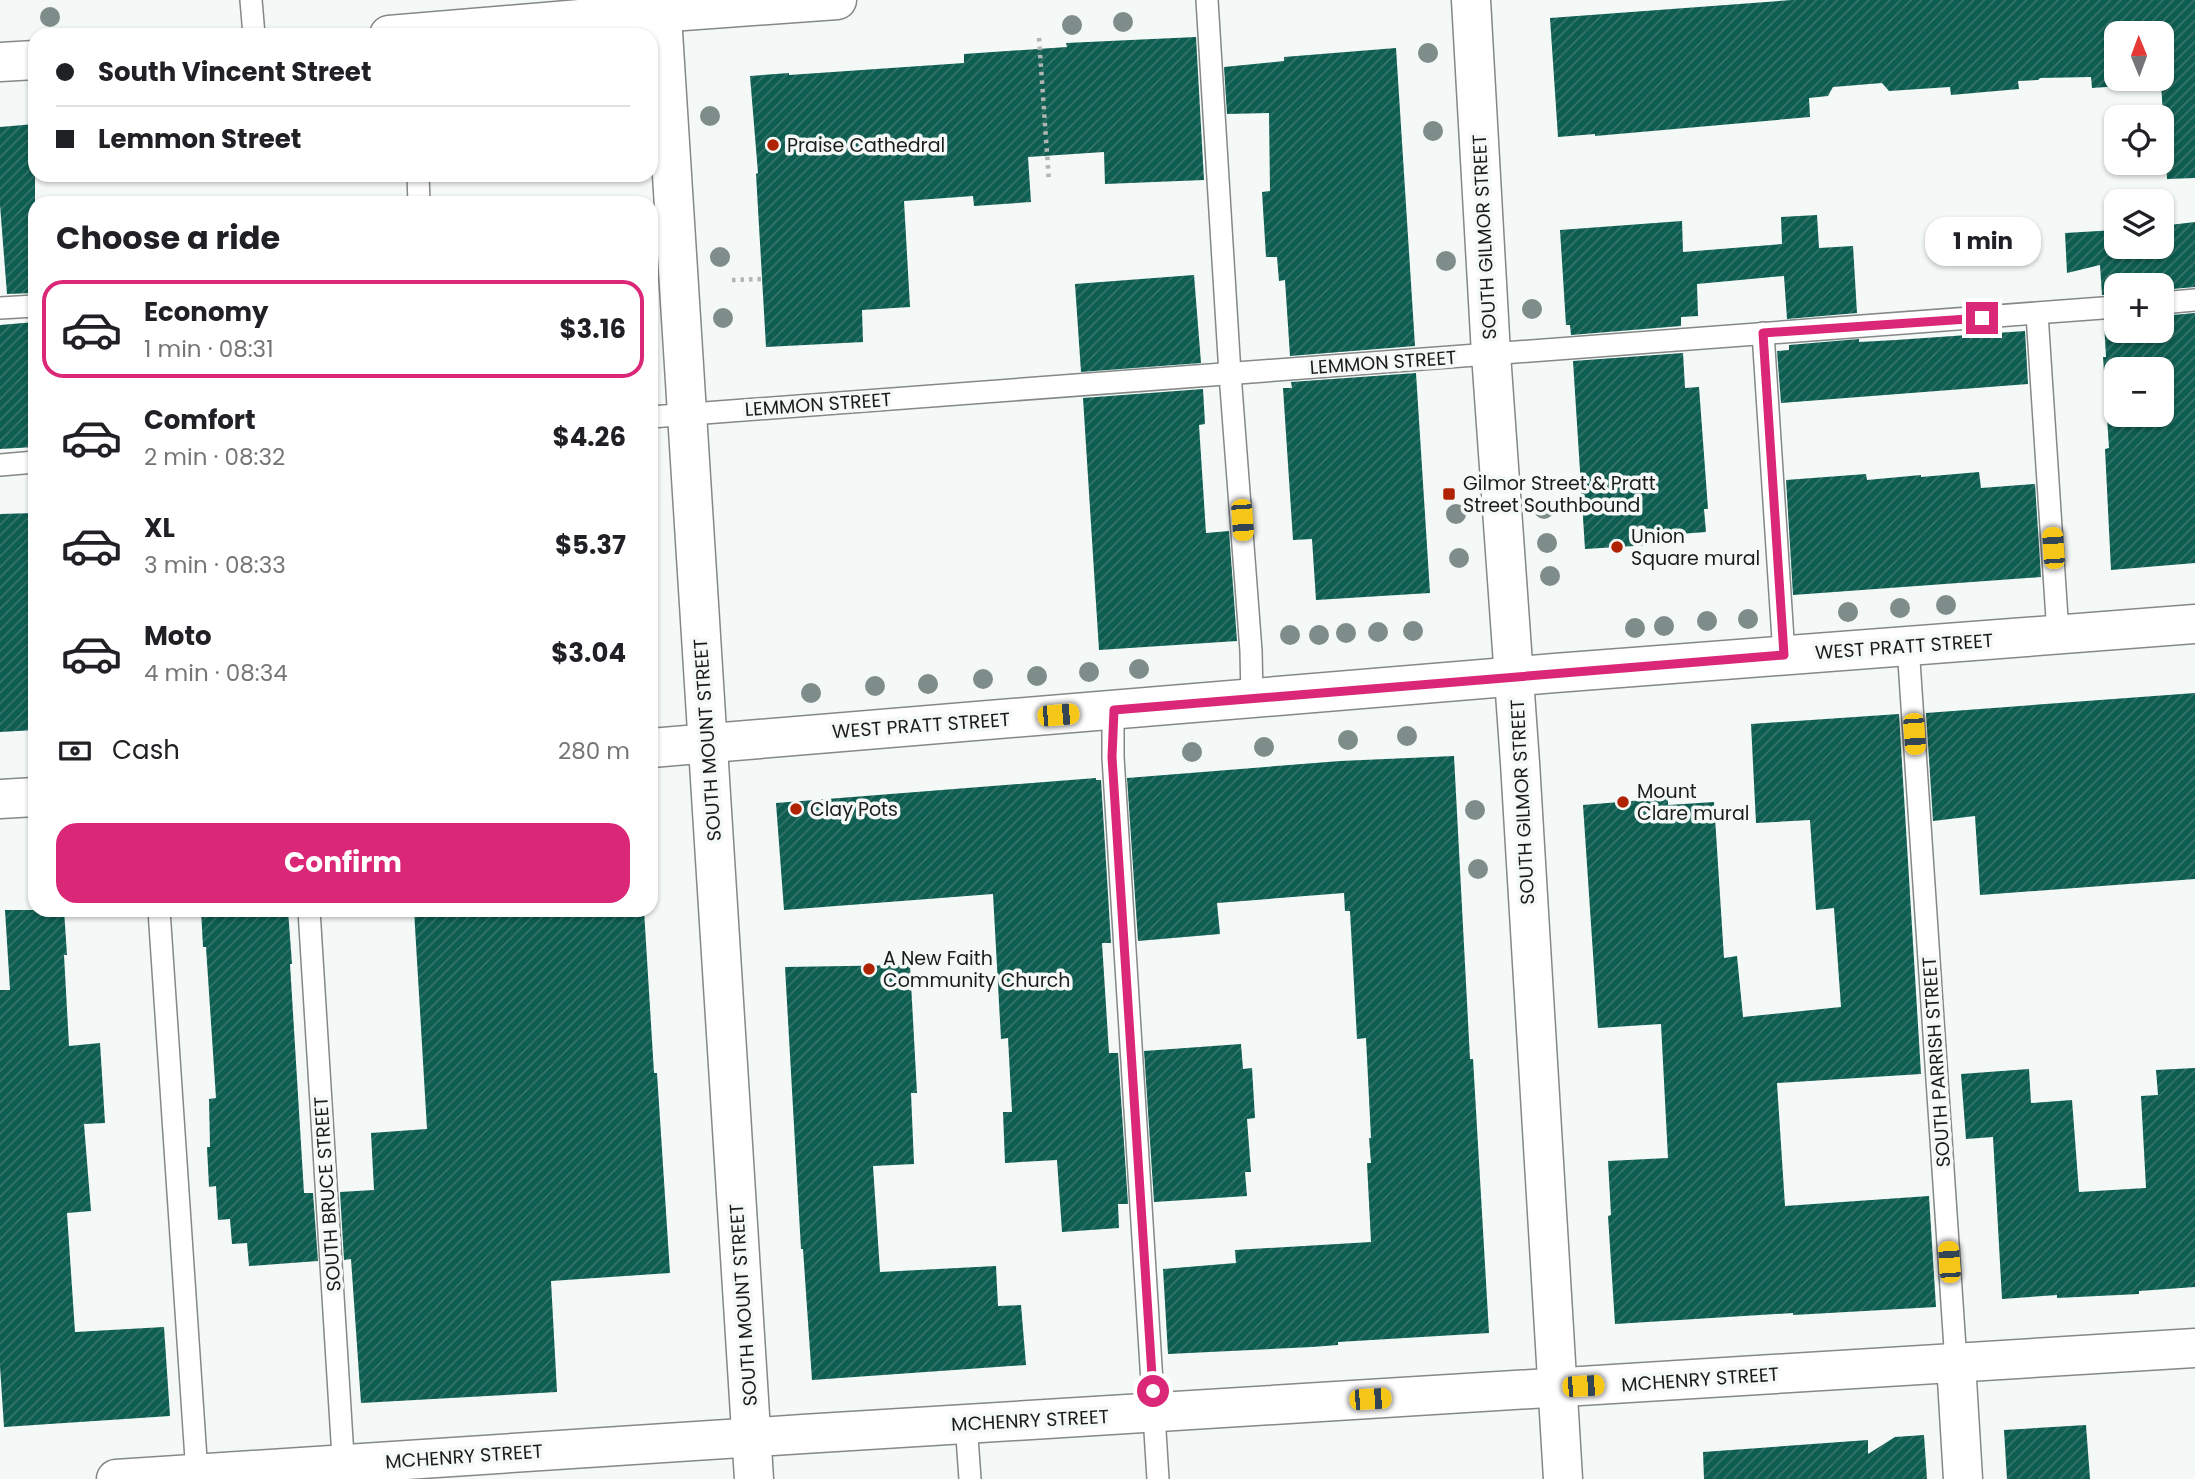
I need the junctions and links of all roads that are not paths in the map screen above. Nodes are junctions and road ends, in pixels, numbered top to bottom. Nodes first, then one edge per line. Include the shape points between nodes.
1 (251, 0) edge
2 (837, 0) edge
3 (1207, 0) edge
4 (1471, 0) edge
5 (661, 7) edge
6 (253, 28) edge
7 (461, 28) edge
8 (28, 60) edge
9 (0, 62) edge
10 (2195, 300) edge
11 (2174, 302) edge
12 (28, 306) edge
13 (0, 308) edge
14 (2104, 308) edge
15 (2037, 314) junction
16 (1763, 333) junction
17 (1491, 354) junction
18 (1230, 373) junction
19 (669, 415) edge
20 (28, 463) edge
21 (0, 465) edge
22 (2195, 624) edge
23 (2058, 634) junction
24 (1908, 646) junction
25 (1784, 655) junction
26 (1514, 677) junction
27 (1252, 698) junction
28 (1114, 710) junction
29 (708, 742) junction
30 (658, 747) edge
31 (28, 797) edge
32 (0, 799) edge
33 (159, 917) edge
34 (309, 917) edge
35 (2195, 1348) edge
36 (1955, 1363) junction
37 (1557, 1387) junction
38 (1154, 1412) junction
39 (966, 1423) junction
40 (752, 1437) junction
41 (344, 1471) edge
42 (197, 1474) junction
43 (129, 1479) edge
44 (754, 1479) edge
45 (970, 1479) edge
46 (1158, 1479) edge
47 (1563, 1479) edge
48 (1963, 1479) edge

1 - 6 lane
2 - 5 street
3 - 18 lane
4 - 17 street, SOUTH GILMOR STREET
5 - 7 street
5 - 19 street, SOUTH MOUNT STREET
8 - 9 street
10 - 11 lane
12 - 13 lane
14 - 15 lane, LEMMON STREET
15 - 16 lane, LEMMON STREET
15 - 23 lane
16 - 17 lane, LEMMON STREET
16 - 25 lane
17 - 18 lane, LEMMON STREET
17 - 26 street, SOUTH GILMOR STREET
18 - 19 lane, LEMMON STREET
18 - 27 lane
19 - 29 street, SOUTH MOUNT STREET
20 - 21 lane
22 - 23 street, WEST PRATT STREET
23 - 24 street, WEST PRATT STREET
24 - 25 street, WEST PRATT STREET
24 - 36 lane, SOUTH PARRISH STREET
25 - 26 street, WEST PRATT STREET
26 - 27 street, WEST PRATT STREET
26 - 37 street, SOUTH GILMOR STREET
27 - 28 street, WEST PRATT STREET
28 - 29 street, WEST PRATT STREET
28 - 38 lane via 1112,757
29 - 30 street, WEST PRATT STREET
29 - 40 street, SOUTH MOUNT STREET
31 - 32 street
33 - 42 lane
34 - 41 lane, SOUTH BRUCE STREET
35 - 36 street, MCHENRY STREET
36 - 37 street, MCHENRY STREET
36 - 48 street, SOUTH PARRISH STREET
37 - 38 street, MCHENRY STREET
37 - 47 street, SOUTH GILMOR STREET
38 - 39 street, MCHENRY STREET
38 - 46 lane
39 - 40 street, MCHENRY STREET
39 - 45 lane
40 - 41 street, MCHENRY STREET
40 - 44 street, SOUTH MOUNT STREET
41 - 42 street, MCHENRY STREET
42 - 43 street, MCHENRY STREET

